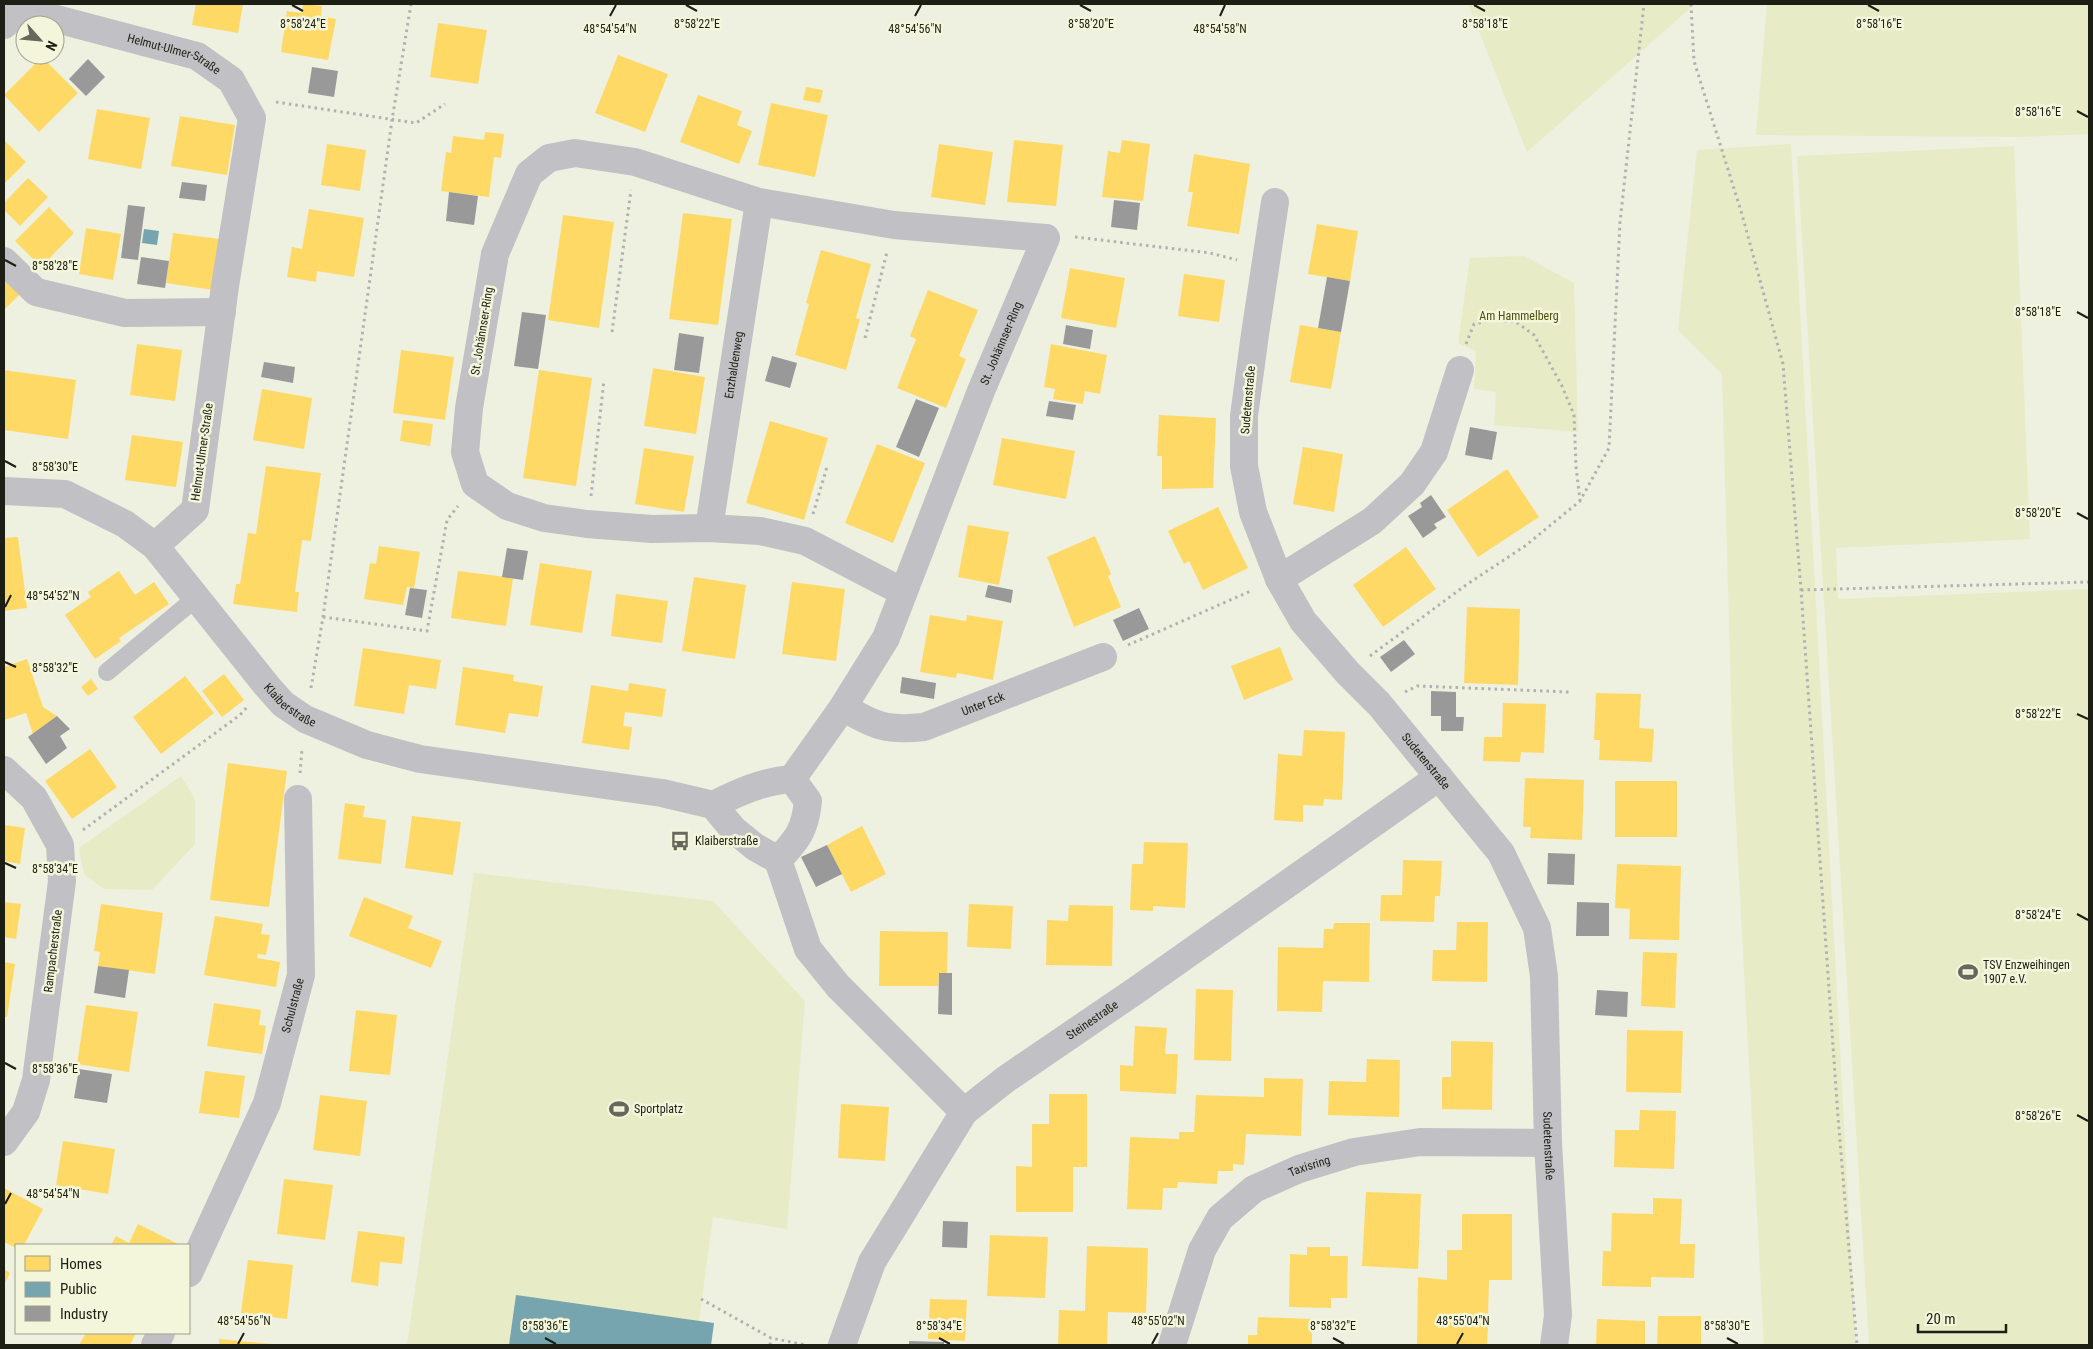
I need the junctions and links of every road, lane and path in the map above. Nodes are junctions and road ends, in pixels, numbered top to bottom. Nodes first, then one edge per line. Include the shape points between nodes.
1 (411, 4) edge
2 (1644, 4) edge
3 (1691, 4) edge
4 (4, 25) edge
5 (445, 104) dead end
6 (252, 118) junction
7 (392, 120) junction
8 (635, 162) junction
9 (759, 202) junction
10 (1275, 202) dead end
11 (894, 225) junction
12 (1071, 237) dead end
13 (1210, 253) dead end
14 (4, 261) edge
15 (222, 312) junction
16 (612, 332) dead end
17 (865, 338) dead end
18 (1460, 370) joint
19 (604, 380) dead end
20 (827, 466) dead end
21 (475, 484) junction
22 (4, 492) edge
23 (1580, 501) junction
24 (587, 524) junction
25 (709, 528) junction
26 (804, 541) junction
27 (155, 546) junction
28 (1279, 579) junction
29 (2089, 582) edge
30 (1801, 590) junction
31 (904, 592) junction
32 (196, 598) junction
33 (323, 617) junction
34 (1102, 657) joint
35 (107, 672) dead end
36 (1347, 672) junction
37 (267, 686) junction
38 (1569, 692) dead end
39 (1379, 704) junction
40 (843, 708) junction
41 (305, 719) junction
42 (4, 770) edge
43 (1439, 777) junction
44 (792, 779) junction
45 (298, 799) joint
46 (713, 805) junction
47 (60, 845) junction
48 (778, 860) junction
49 (964, 1112) junction
50 (4, 1142) edge
51 (1548, 1143) junction
52 (190, 1271) edge
53 (701, 1299) dead end
54 (771, 1338) junction
55 (770, 1345) edge
56 (806, 1345) edge
57 (842, 1345) edge
58 (1172, 1345) edge
59 (1554, 1345) edge
60 (1857, 1345) edge

1 - 7 path
2 - 23 path via 1620,222 1609,448
3 - 30 path via 1694,61 1741,211 1783,364
4 - 6 street, Helmut-Ulmer-Straße via 22,10 197,56 231,80
5 - 7 path via 416,123
6 - 7 path via 274,102
6 - 15 street, Helmut-Ulmer-Straße
7 - 33 path
8 - 9 street, St. Johännser-Ring
8 - 16 path
8 - 21 street, St. Johännser-Ring via 575,153 549,158 529,174 495,254 469,408 466,452
9 - 11 street, St. Johännser-Ring
9 - 25 street, Enzhaldenweg
10 - 28 street, Sudetenstraße via 1244,416 1244,466 1253,512
11 - 17 path
11 - 31 street, St. Johännser-Ring via 1046,238 981,391
12 - 13 path
14 - 15 street via 36,292 124,313
15 - 27 street, Helmut-Ulmer-Straße via 194,510
18 - 23 path via 1474,324 1494,320 1516,322 1534,336 1574,415
18 - 28 street via 1434,452 1412,484 1372,521
19 - 24 path
20 - 26 path
21 - 24 street via 507,506 544,518
21 - 33 path via 447,520 426,631
22 - 27 street, Klaiberstraße via 65,494 125,524
23 - 36 path via 1526,546 1466,585
24 - 25 street via 652,529
25 - 26 street via 760,531
26 - 31 street
27 - 32 street, Klaiberstraße
28 - 34 path
28 - 36 street, Sudetenstraße via 1303,621
29 - 30 path
30 - 60 path
31 - 40 street, St. Johännser-Ring via 886,638
32 - 35 lane
32 - 37 street, Klaiberstraße
33 - 41 path
34 - 40 street, Unter Eck via 924,727 898,730 868,722
36 - 39 street, Sudetenstraße
37 - 41 street, Klaiberstraße via 283,704
37 - 47 path via 240,715
38 - 39 path via 1417,686
39 - 43 street, Sudetenstraße
40 - 44 street
41 - 45 path
41 - 46 street, Klaiberstraße via 367,745 420,759 662,794
42 - 47 street, Rampacherstraße via 34,798
43 - 49 street, Steinestraße via 1006,1078
43 - 51 street, Sudetenstraße via 1500,853 1537,928 1544,976
44 - 46 street via 770,780
44 - 48 street via 808,801 805,823 794,843
45 - 52 street, Schulstraße via 301,975 267,1103
46 - 48 street via 733,829
47 - 50 street, Rampacherstraße via 62,881 36,1080 26,1112
48 - 49 street via 808,949 838,986
49 - 57 street, Steinestraße via 872,1262
51 - 58 street, Taxisring via 1420,1142 1364,1151 1299,1168 1254,1189 1220,1218 1202,1250
51 - 59 street, Sudetenstraße via 1558,1314
53 - 54 path
54 - 55 path
54 - 56 path

